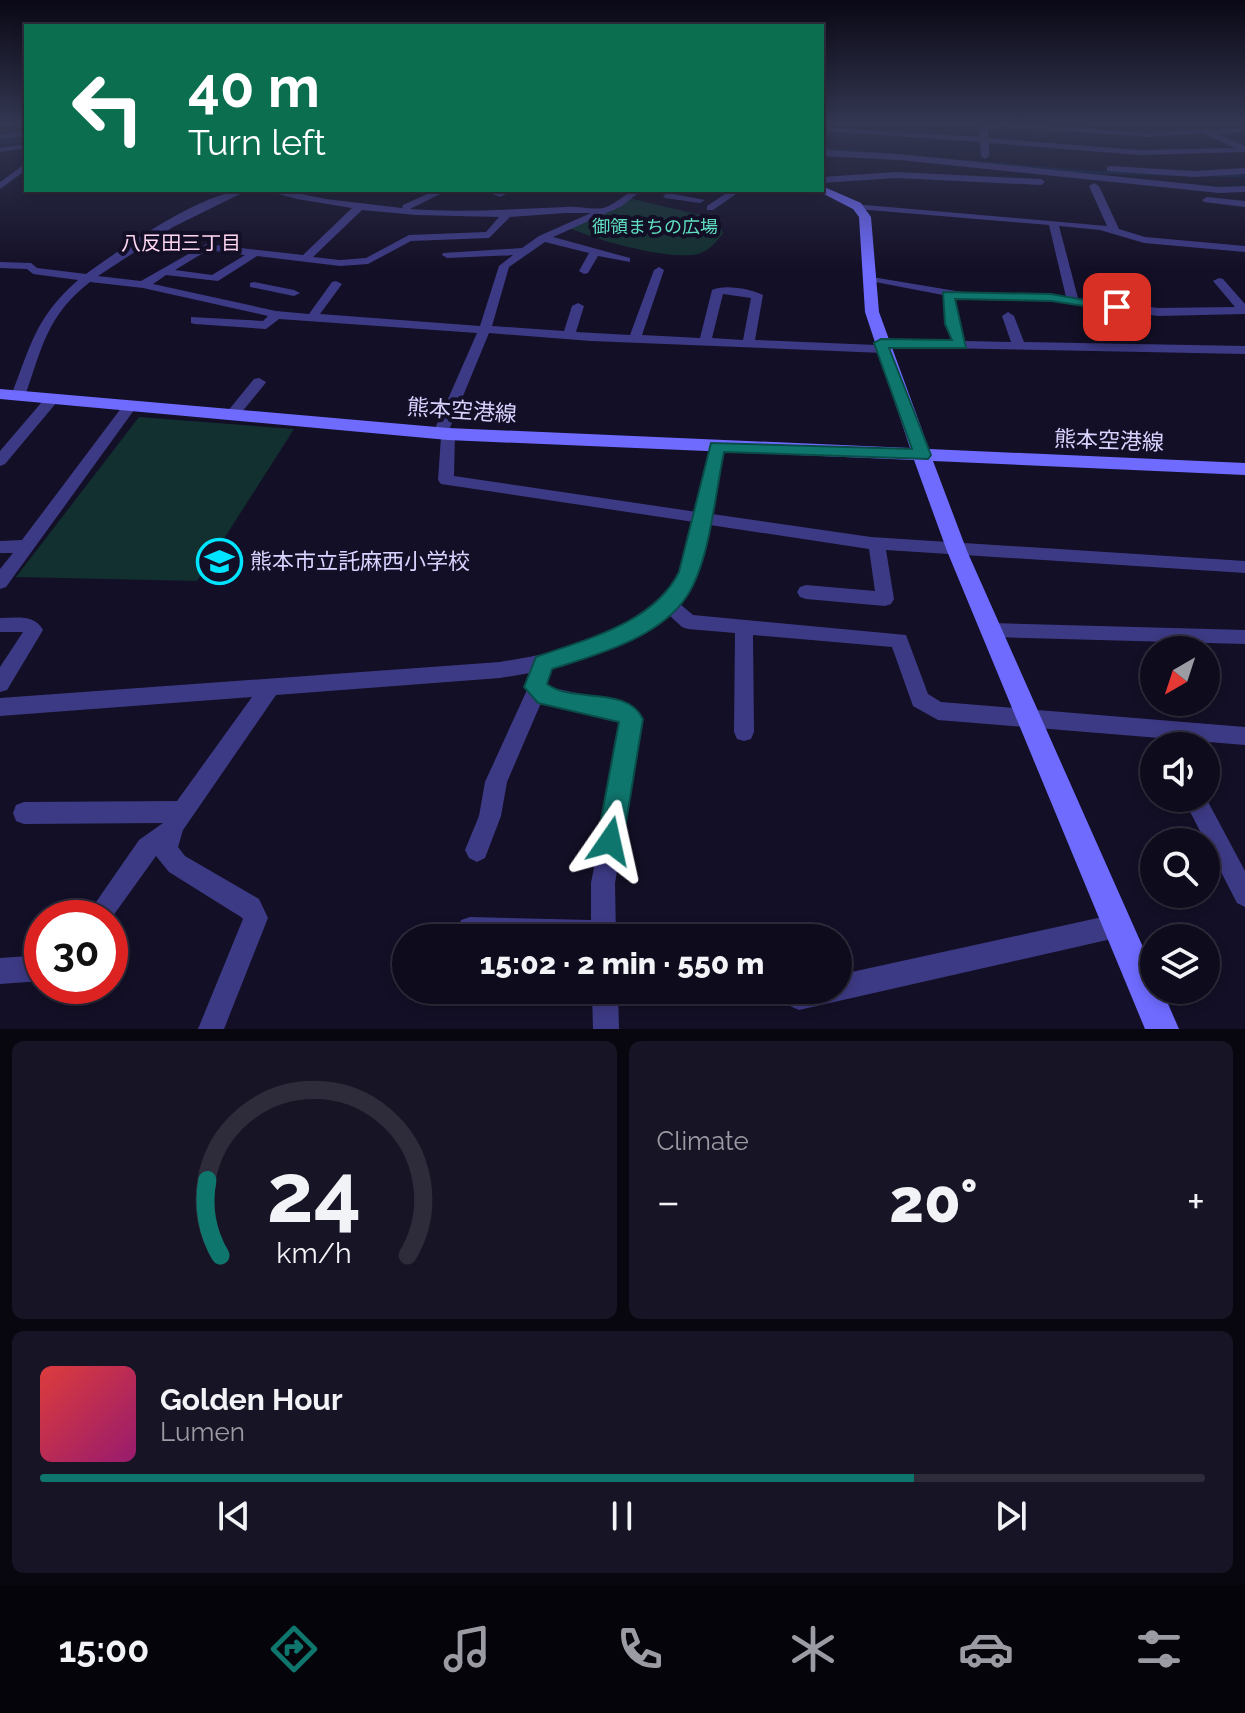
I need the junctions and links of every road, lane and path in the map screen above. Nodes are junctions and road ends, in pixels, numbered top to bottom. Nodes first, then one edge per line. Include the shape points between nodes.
1 (17, 173) edge
2 (1052, 173) edge
3 (824, 180) edge
4 (0, 186) edge
5 (1094, 186) junction
6 (1245, 189) edge
7 (824, 190) edge
8 (239, 192) edge
9 (279, 192) edge
10 (439, 192) edge
11 (634, 192) edge
12 (734, 192) edge
13 (668, 196) edge
14 (700, 200) dead end
15 (1245, 204) edge
16 (857, 206) junction
17 (359, 207) junction
18 (710, 208) dead end
19 (401, 210) junction
20 (602, 211) junction
21 (507, 214) junction
22 (1053, 222) junction
23 (1114, 230) junction
24 (543, 238) junction
25 (1245, 249) edge
26 (524, 251) junction
27 (257, 252) junction
28 (595, 252) junction
29 (447, 255) dead end
30 (306, 258) junction
31 (626, 260) dead end
32 (0, 265) edge
33 (659, 270) dead end
34 (165, 272) junction
35 (585, 272) dead end
36 (87, 276) junction
37 (870, 278) junction
38 (1219, 281) dead end
39 (336, 284) dead end
40 (143, 285) junction
41 (254, 285) dead end
42 (948, 295) junction
43 (1073, 300) junction
44 (578, 306) dead end
45 (1244, 310) edge
46 (278, 314) junction
47 (1008, 316) dead end
48 (312, 317) junction
49 (195, 320) dead end
50 (485, 328) junction
51 (569, 335) junction
52 (635, 339) junction
53 (705, 341) junction
54 (748, 343) junction
55 (961, 345) junction
56 (882, 346) junction
57 (1019, 346) junction
58 (1245, 350) edge
59 (259, 382) dead end
60 (9, 395) edge
61 (52, 399) junction
62 (130, 406) junction
63 (232, 415) junction
64 (444, 434) junction
65 (717, 447) junction
66 (922, 455) junction
67 (0, 460) edge
68 (1245, 469) edge
69 (701, 520) junction
70 (877, 543) junction
71 (27, 546) junction
72 (0, 547) edge
73 (957, 551) junction
74 (1245, 567) edge
75 (0, 582) edge
76 (806, 592) dead end
77 (670, 605) junction
78 (0, 625) edge
79 (744, 627) junction
80 (992, 630) junction
81 (1245, 637) edge
82 (543, 663) junction
83 (0, 684) edge
84 (270, 688) junction
85 (536, 691) junction
86 (0, 707) edge
87 (1030, 721) junction
88 (744, 732) dead end
89 (1140, 735) edge
90 (1245, 736) edge
91 (1220, 737) edge
92 (182, 812) junction
93 (1201, 812) edge
94 (24, 813) dead end
95 (168, 833) junction
96 (477, 850) dead end
97 (1245, 895) edge
98 (110, 900) edge
99 (604, 924) edge
100 (1116, 926) junction
101 (24, 969) edge
102 (0, 971) edge
103 (852, 985) edge
104 (605, 1004) edge
105 (211, 1029) edge
106 (606, 1029) edge
107 (1162, 1029) edge

1 - 4 street
2 - 6 street
3 - 5 street via 896,175
5 - 15 street
5 - 23 street
7 - 16 main road
8 - 36 street
9 - 17 street
10 - 19 street
11 - 20 street
12 - 18 street
13 - 14 street
16 - 22 street
16 - 37 main road via 867,224
17 - 19 street
17 - 30 street
19 - 21 street
20 - 21 street via 569,207
20 - 24 street
21 - 30 street via 489,235 409,238 368,261
22 - 23 street
22 - 43 street
23 - 25 street via 1151,241
24 - 26 street
24 - 28 street
26 - 29 street
26 - 50 street via 502,269
27 - 30 street
27 - 34 street via 206,247
27 - 34 street via 214,279
28 - 31 street
28 - 35 street
32 - 36 street
33 - 52 street
34 - 40 street
36 - 40 street
36 - 60 street via 49,315
37 - 42 street
37 - 56 main road
38 - 45 street
39 - 48 street
40 - 46 street
41 - 46 street via 296,290
42 - 43 street
42 - 55 street
43 - 45 street via 1145,311
44 - 51 street
46 - 48 street
46 - 49 street via 266,325
47 - 57 street
48 - 50 street
50 - 51 street
50 - 64 street
51 - 52 street
52 - 53 street
53 - 54 street
53 - 54 street via 718,290 757,295
54 - 56 street
55 - 56 street
55 - 57 street
56 - 66 main road
57 - 58 street
59 - 63 street
60 - 61 main road, 熊本空港線
61 - 62 main road, 熊本空港線
61 - 67 street
62 - 63 main road, 熊本空港線
62 - 71 street
63 - 64 main road, 熊本空港線
64 - 65 main road, 熊本空港線
64 - 69 street via 446,480
65 - 66 main road, 熊本空港線
65 - 69 street
66 - 68 main road, 熊本空港線
66 - 73 main road
69 - 70 street
69 - 77 street via 685,583
70 - 73 street
70 - 76 street via 885,599
71 - 72 street
71 - 75 street
73 - 74 street
73 - 80 main road
77 - 79 street via 688,622
77 - 82 street via 611,639
78 - 83 street via 28,625 34,630
79 - 87 street via 895,639 902,645 920,700 930,709
79 - 88 street
80 - 81 street
80 - 87 main road
82 - 84 street
82 - 85 street
84 - 86 street
84 - 92 street
85 - 96 street via 496,782
85 - 99 street via 623,711 633,723 603,883
87 - 89 street
87 - 100 main road
90 - 91 street
92 - 94 street
92 - 95 street
93 - 97 street
95 - 98 street via 147,848
95 - 105 street via 165,850 170,858 250,908 256,918
100 - 103 street
100 - 107 main road
101 - 102 street
104 - 106 street

